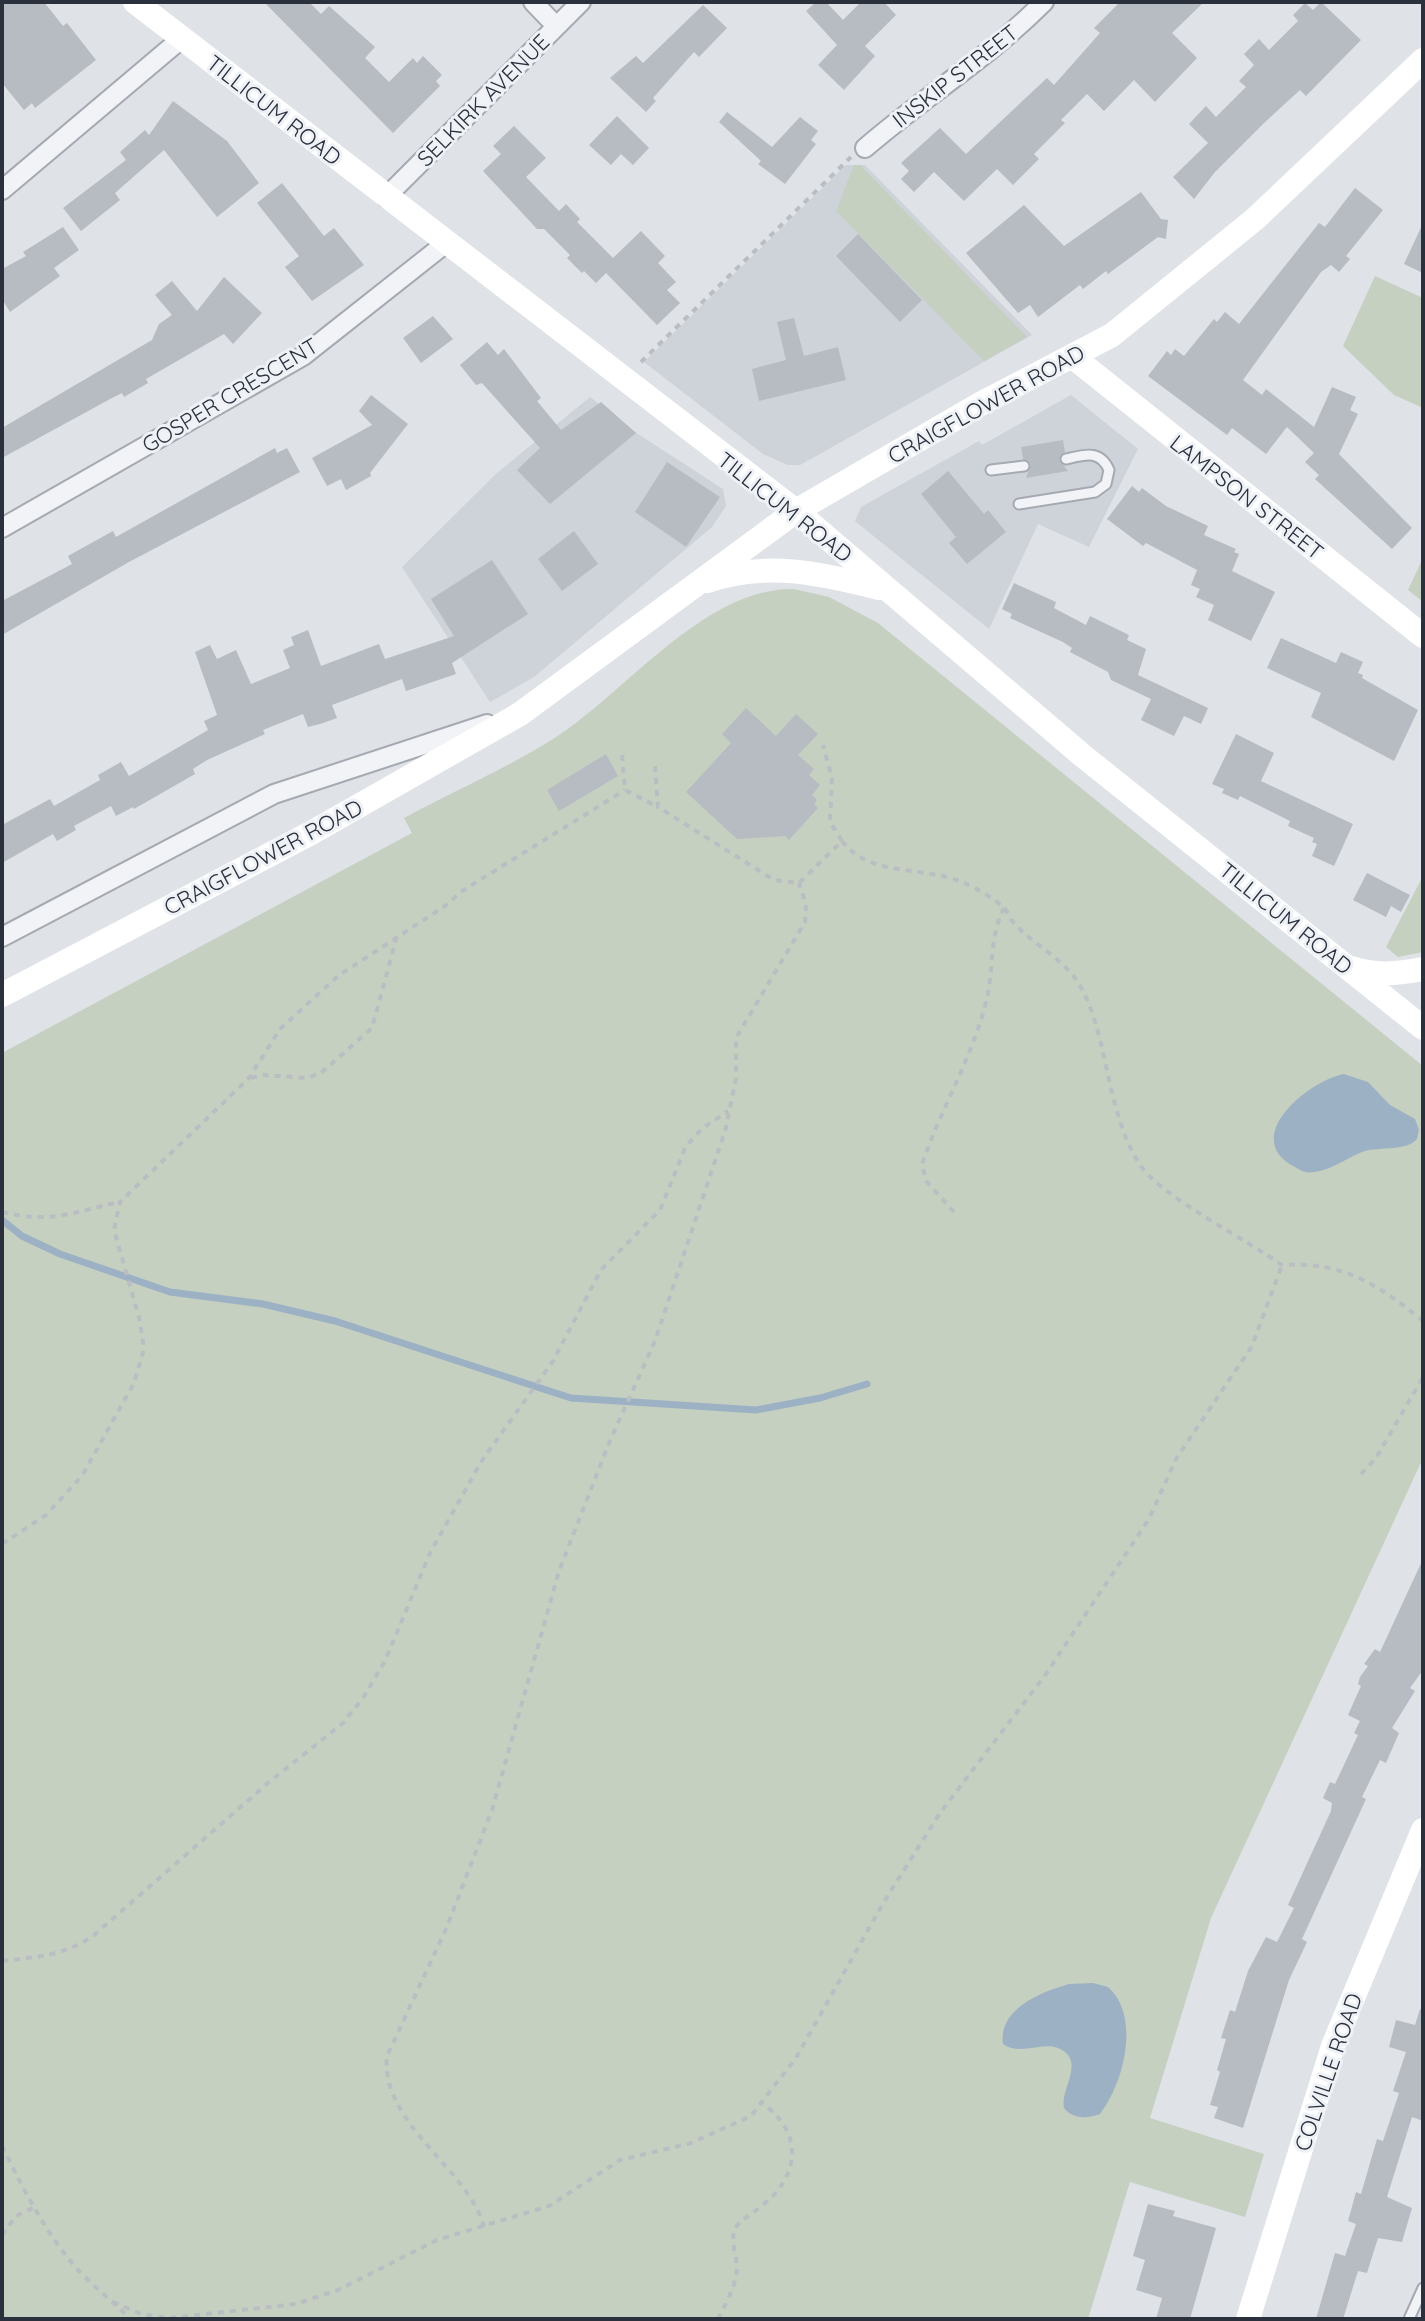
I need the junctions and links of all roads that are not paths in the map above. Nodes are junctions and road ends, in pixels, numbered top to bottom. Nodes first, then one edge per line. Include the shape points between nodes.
1 (135, 2) edge
2 (533, 2) edge
3 (581, 2) edge
4 (1044, 2) edge
5 (556, 26) junction
6 (181, 39) junction
7 (1423, 60) edge
8 (865, 148) road end
9 (2, 190) edge
10 (386, 197) junction
11 (446, 243) junction
12 (1073, 357) junction
13 (1066, 459) dead end
14 (1024, 466) dead end
15 (991, 470) dead end
16 (1019, 504) dead end
17 (796, 511) junction
18 (2, 528) edge
19 (886, 589) junction
20 (664, 607) junction
21 (1423, 636) edge
22 (520, 714) junction
23 (2, 937) edge
24 (1336, 958) junction
25 (1423, 969) edge
26 (2, 995) edge
27 (1423, 1028) edge
28 (1423, 1830) edge
29 (1423, 2288) edge
30 (1248, 2319) edge
31 (1409, 2319) edge

1 - 6 main road, TILLICUM ROAD
2 - 5 street
3 - 5 street, SELKIRK AVENUE
4 - 8 street, INSKIP STREET via 973,67 916,103
5 - 10 street, SELKIRK AVENUE
6 - 9 street
6 - 10 main road, TILLICUM ROAD
7 - 12 main road, CRAIGFLOWER ROAD via 1255,219 1112,335
10 - 11 main road, TILLICUM ROAD
11 - 17 main road, TILLICUM ROAD
11 - 18 street, GOSPER CRESCENT via 303,356
12 - 17 main road, CRAIGFLOWER ROAD via 982,403
12 - 21 main road, LAMPSON STREET
13 - 16 lane via 1090,454 1102,459 1109,470 1106,484 1095,492
14 - 15 lane
17 - 19 main road, TILLICUM ROAD
17 - 20 main road, CRAIGFLOWER ROAD
19 - 20 main road via 813,572 754,569 707,582
19 - 24 main road, TILLICUM ROAD via 1083,756
20 - 22 main road, CRAIGFLOWER ROAD
22 - 23 street, CRAIGFLOWER ROAD via 274,794
22 - 26 main road, CRAIGFLOWER ROAD via 311,833
24 - 25 main road via 1371,974
24 - 27 main road, TILLICUM ROAD
28 - 30 main road, COLVILLE ROAD via 1333,2046
29 - 31 lane

